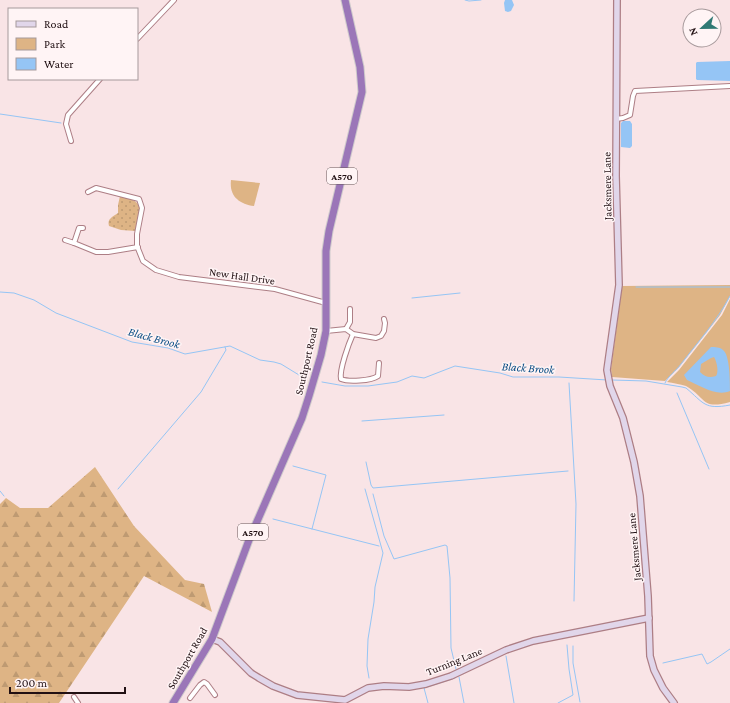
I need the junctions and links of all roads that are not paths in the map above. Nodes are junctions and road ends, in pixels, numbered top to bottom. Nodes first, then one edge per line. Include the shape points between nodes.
1 (174, 0) edge
2 (345, 0) edge
3 (617, 0) edge
4 (138, 38) edge
5 (99, 80) edge
6 (730, 86) edge
7 (616, 119) junction
8 (71, 141) dead end
9 (88, 192) dead end
10 (83, 228) dead end
11 (65, 240) dead end
12 (74, 243) junction
13 (137, 246) junction
14 (326, 303) junction
15 (350, 309) dead end
16 (384, 319) dead end
17 (346, 329) junction
18 (326, 331) junction
19 (354, 334) junction
20 (379, 364) dead end
21 (649, 618) junction
22 (212, 639) junction
23 (214, 695) dead end
24 (74, 697) dead end
25 (190, 698) dead end
26 (78, 703) edge
27 (82, 703) edge
28 (173, 703) edge
29 (674, 703) edge

1 - 4 street
2 - 14 highway, Southport Road / A570 via 360,67 362,92 329,231 326,252
3 - 7 main road, Jacksmere Lane
5 - 8 street via 68,115 66,124
6 - 7 street via 635,91 630,116
7 - 21 main road, Jacksmere Lane via 619,285 607,370 610,386 623,418 640,496
9 - 13 street via 96,188 139,199 142,208
10 - 12 street via 79,228
11 - 12 street
12 - 13 street via 96,252
13 - 14 street, New Hall Drive via 143,261 156,270 179,276 275,289
14 - 18 highway, Southport Road / A570
15 - 17 street via 350,322
16 - 19 street via 384,331 381,336 376,338
17 - 18 street
17 - 19 street
18 - 22 highway, Southport Road / A570 via 302,418 249,540
19 - 20 street via 341,367 341,379 351,381 375,378 378,376
21 - 22 main road, Turning Lane via 533,641 426,684 368,688 345,700 309,697 285,691 259,678 220,642
21 - 29 main road, Jacksmere Lane via 650,656 654,670 662,688
22 - 28 highway, Southport Road / A570
23 - 25 street via 213,689 204,682
24 - 26 street
26 - 27 street

